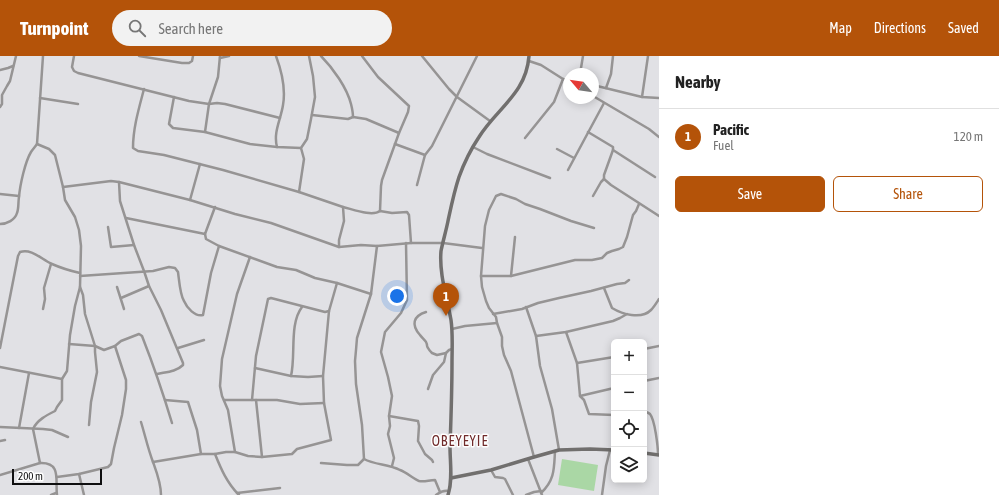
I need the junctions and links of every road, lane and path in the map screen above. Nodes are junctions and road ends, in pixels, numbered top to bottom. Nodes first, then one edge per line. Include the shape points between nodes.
1 (16, 56) edge
2 (44, 56) edge
3 (74, 56) edge
4 (140, 56) edge
5 (193, 56) edge
6 (229, 56) edge
7 (276, 56) edge
8 (308, 56) edge
9 (320, 56) edge
10 (362, 56) edge
11 (422, 56) edge
12 (477, 56) edge
13 (529, 56) edge
14 (583, 56) edge
15 (613, 56) edge
16 (648, 56) edge
17 (220, 57) edge
18 (528, 61) junction
19 (13, 66) junction
20 (581, 68) edge
21 (0, 70) edge
22 (563, 79) joint
23 (599, 86) edge
24 (606, 88) junction
25 (144, 89) junction
26 (174, 97) junction
27 (457, 97) junction
28 (642, 97) junction
29 (40, 98) junction
30 (659, 98) edge
31 (599, 100) edge
32 (604, 103) junction
33 (78, 104) dead end
34 (209, 104) junction
35 (0, 107) edge
36 (312, 115) junction
37 (353, 117) junction
38 (280, 118) junction
39 (490, 121) junction
40 (205, 132) junction
41 (588, 132) junction
42 (399, 133) junction
43 (659, 137) edge
44 (525, 138) dead end
45 (37, 144) junction
46 (395, 144) junction
47 (473, 147) junction
48 (277, 148) junction
49 (301, 148) junction
50 (557, 149) dead end
51 (613, 150) junction
52 (425, 155) junction
53 (575, 158) junction
54 (200, 164) junction
55 (568, 170) dead end
56 (654, 177) dead end
57 (550, 178) dead end
58 (604, 179) junction
59 (119, 182) junction
60 (417, 185) dead end
61 (64, 187) junction
62 (299, 192) junction
63 (0, 194) edge
64 (19, 196) junction
65 (593, 196) dead end
66 (190, 200) junction
67 (639, 204) junction
68 (343, 207) junction
69 (214, 208) junction
70 (380, 211) junction
71 (659, 216) edge
72 (126, 218) junction
73 (0, 224) edge
74 (108, 227) dead end
75 (594, 228) dead end
76 (205, 234) junction
77 (515, 237) dead end
78 (406, 243) junction
79 (411, 243) junction
80 (443, 243) junction
81 (134, 245) junction
82 (219, 246) junction
83 (377, 246) junction
84 (338, 247) junction
85 (482, 248) junction
86 (250, 257) junction
87 (51, 264) junction
88 (144, 271) junction
89 (80, 275) junction
90 (480, 276) junction
91 (511, 276) junction
92 (629, 280) dead end
93 (337, 283) junction
94 (149, 286) junction
95 (80, 287) junction
96 (117, 287) dead end
97 (604, 288) junction
98 (371, 294) junction
99 (121, 298) junction
100 (659, 299) edge
101 (302, 306) junction
102 (526, 307) junction
103 (43, 309) dead end
104 (124, 309) dead end
105 (329, 311) junction
106 (426, 312) dead end
107 (493, 314) junction
108 (627, 314) junction
109 (497, 323) junction
110 (452, 329) junction
111 (566, 332) junction
112 (536, 336) junction
113 (204, 340) dead end
114 (69, 344) junction
115 (95, 346) junction
116 (114, 346) junction
117 (659, 346) edge
118 (0, 348) edge
119 (178, 348) junction
120 (647, 348) edge
121 (452, 349) junction
122 (446, 353) junction
123 (611, 357) edge
124 (577, 362) junction
125 (0, 367) edge
126 (255, 368) junction
127 (29, 373) junction
128 (157, 374) junction
129 (291, 376) junction
130 (322, 376) junction
131 (659, 378) edge
132 (62, 379) junction
133 (647, 380) edge
134 (428, 389) dead end
135 (611, 389) edge
136 (580, 396) junction
137 (165, 400) junction
138 (224, 400) junction
139 (252, 400) junction
140 (256, 400) junction
141 (324, 403) junction
142 (647, 412) edge
143 (611, 415) edge
144 (389, 416) junction
145 (141, 422) dead end
146 (172, 423) dead end
147 (89, 425) dead end
148 (0, 427) edge
149 (19, 428) junction
150 (33, 429) junction
151 (68, 438) dead end
152 (6, 440) dead end
153 (0, 441) edge
154 (611, 450) edge
155 (557, 451) junction
156 (235, 452) junction
157 (647, 453) edge
158 (202, 454) junction
159 (215, 454) junction
160 (611, 454) edge
161 (659, 455) edge
162 (262, 457) junction
163 (534, 457) junction
164 (364, 459) junction
165 (528, 459) junction
166 (153, 462) junction
167 (433, 462) dead end
168 (40, 463) junction
169 (320, 463) dead end
170 (392, 466) junction
171 (491, 470) junction
172 (0, 474) edge
173 (79, 474) junction
174 (58, 477) junction
175 (451, 478) junction
176 (280, 488) dead end
177 (440, 492) junction
178 (449, 493) edge
179 (541, 493) edge
180 (57, 494) edge
181 (238, 494) edge
182 (51, 495) edge
183 (84, 495) edge
184 (161, 495) edge
185 (436, 495) edge
186 (512, 495) edge
187 (526, 495) edge
188 (602, 495) edge

1 - 19 street
2 - 29 street
3 - 25 street via 72,67 78,73
4 - 5 street via 182,63 189,63
6 - 17 street
7 - 38 street via 283,80
8 - 36 street via 315,97
9 - 37 street via 327,62 347,94 352,105
10 - 42 street via 378,77 408,106
11 - 27 street
12 - 27 street
13 - 18 main road
14 - 20 street
15 - 24 street
16 - 28 street
17 - 34 street via 218,77
18 - 22 street via 541,65
18 - 39 main road via 522,83
19 - 21 street
19 - 35 street
22 - 44 street via 554,102
23 - 24 street
24 - 28 street
25 - 26 street
25 - 54 street via 132,148
26 - 34 street
26 - 40 street via 169,124 173,128
27 - 39 street
27 - 52 street
28 - 30 street
29 - 33 street
29 - 45 street
31 - 32 street
32 - 41 street
32 - 43 street
34 - 38 street via 225,104
34 - 40 street
36 - 37 street via 348,119
36 - 49 street
37 - 42 street via 366,119
38 - 48 street via 276,136
39 - 47 main road
40 - 48 street
41 - 51 street via 610,144
41 - 53 street
42 - 46 street
45 - 61 street via 49,149 54,155
45 - 64 street via 27,162
46 - 52 street
46 - 70 street via 381,186
47 - 57 street
47 - 80 main road via 459,176
48 - 49 street
49 - 62 street via 304,159
50 - 53 street
51 - 56 street
51 - 58 street
52 - 60 street
53 - 55 street
54 - 62 street
54 - 66 street
58 - 65 street
58 - 67 street
59 - 61 street
59 - 66 street
59 - 72 street via 120,201
61 - 89 street via 66,200 79,230
62 - 68 street
63 - 64 street
64 - 73 street via 18,212 14,218 8,223
66 - 69 street
67 - 71 street
67 - 91 street via 623,247 606,253 602,258 575,260
68 - 70 street via 360,212
68 - 84 street via 344,221
69 - 76 street
69 - 84 street via 271,223
70 - 79 street via 392,214 407,212
72 - 76 street
72 - 81 street
74 - 81 street via 111,247
75 - 85 street via 500,194 496,196 489,210
76 - 82 street via 206,239
77 - 91 street
78 - 79 street
78 - 83 street
78 - 144 street via 407,300 401,313 385,332 381,352 392,396
79 - 80 street
80 - 85 street
80 - 110 main road via 442,271
81 - 88 street
82 - 86 street
82 - 88 street via 203,315 192,312 183,300 175,268
83 - 84 street
83 - 98 street
85 - 90 street
86 - 93 street
86 - 138 street via 237,294 222,359 220,386
87 - 89 street
87 - 103 street via 44,288
87 - 118 street via 28,251 20,252
88 - 89 street
88 - 94 street
89 - 95 street
90 - 91 street
90 - 107 street via 486,301
92 - 97 street via 625,284
93 - 98 street
93 - 105 street
94 - 99 street
94 - 119 street
95 - 114 street
95 - 115 street
96 - 99 street
97 - 102 street
97 - 108 street via 612,308
98 - 164 street via 357,338 355,361
99 - 104 street
100 - 108 street via 645,314
101 - 105 street
101 - 126 street via 268,299
101 - 129 street via 298,312 293,338
102 - 107 street
102 - 112 street
105 - 130 street
106 - 122 street via 416,317 414,326 432,354
107 - 109 street
108 - 111 street via 613,321
109 - 110 street
109 - 163 street
110 - 121 main road
111 - 112 street
111 - 124 street
112 - 155 street via 540,366 552,409
113 - 119 street
114 - 115 street
114 - 132 street via 67,371
115 - 116 street via 104,350
115 - 147 street via 97,372
116 - 128 street via 139,334
116 - 173 street via 126,380 126,389 111,464
117 - 120 street
119 - 128 street via 183,366 172,372
121 - 122 street
121 - 175 main road
122 - 134 street via 444,362 433,375
123 - 124 street
124 - 136 street
125 - 127 street
126 - 129 street
126 - 139 street
127 - 132 street
127 - 149 street
128 - 137 street
129 - 130 street
130 - 141 street
131 - 133 street
132 - 150 street via 62,400 55,411 45,416
135 - 136 street
136 - 143 street via 589,414
137 - 146 street
137 - 158 street via 188,402
138 - 139 street
138 - 156 street
139 - 140 street
140 - 141 street via 300,404
140 - 162 street
141 - 162 street via 331,440 297,449 292,454
142 - 161 street via 652,420
144 - 167 street via 418,421 418,441
144 - 170 street via 388,434 394,458
145 - 166 street
148 - 149 street
149 - 150 street
150 - 151 street via 52,430
150 - 168 street
152 - 153 street
154 - 155 main road
155 - 163 main road
155 - 179 street via 554,473
156 - 159 street
156 - 162 street
157 - 161 main road
158 - 159 street
158 - 166 street
159 - 181 street via 231,486
160 - 188 street
163 - 165 main road
164 - 169 street via 358,465
164 - 170 street via 371,463
165 - 171 main road
165 - 179 street
166 - 184 street
168 - 172 street
168 - 174 street via 51,465
170 - 177 street via 417,480 435,480
171 - 175 main road
171 - 186 street via 495,476 505,479
173 - 174 street
173 - 183 street
174 - 180 street
175 - 178 main road
176 - 181 street
177 - 178 street via 446,490
177 - 185 street
179 - 187 street
180 - 182 street

